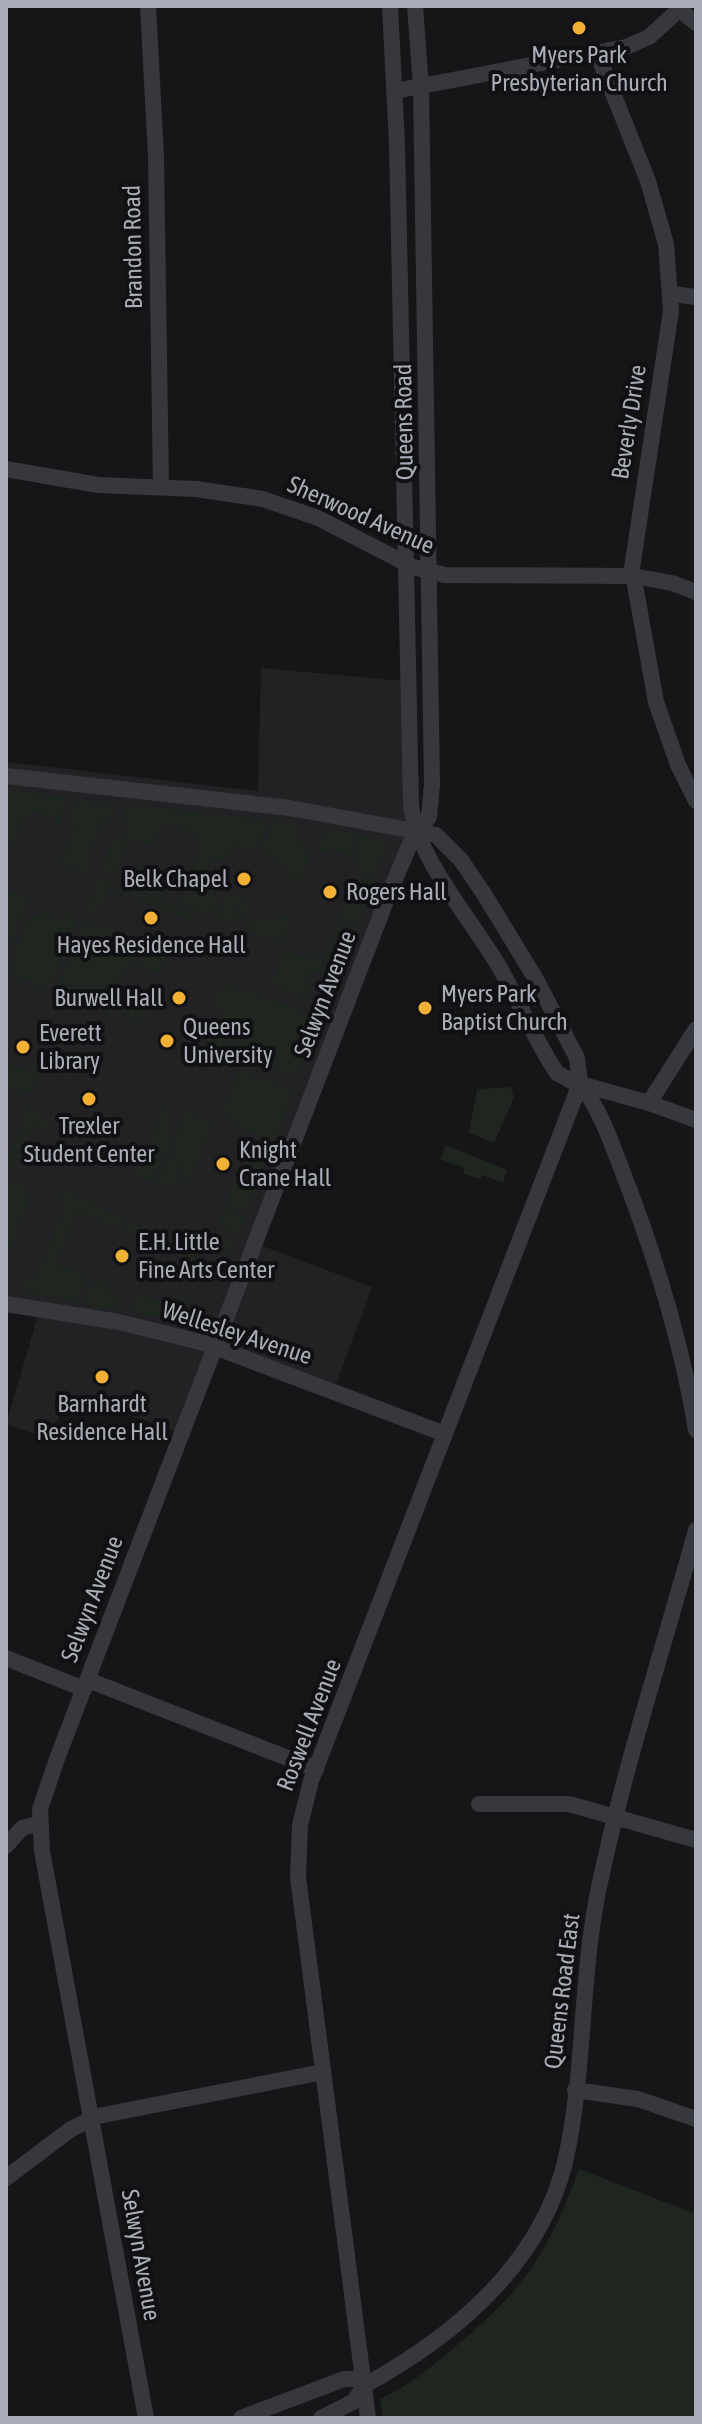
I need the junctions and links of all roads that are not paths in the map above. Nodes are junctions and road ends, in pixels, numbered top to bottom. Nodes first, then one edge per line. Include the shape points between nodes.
1 (148, 6) edge
2 (390, 6) edge
3 (415, 6) edge
4 (681, 8) edge
5 (696, 23) edge
6 (597, 53) junction
7 (421, 87) junction
8 (395, 91) junction
9 (672, 294) junction
10 (696, 297) edge
11 (426, 321) junction
12 (401, 322) junction
13 (6, 469) edge
14 (161, 487) junction
15 (406, 563) junction
16 (431, 572) junction
17 (633, 576) junction
18 (696, 592) edge
19 (6, 776) edge
20 (432, 785) junction
21 (696, 801) edge
22 (416, 831) junction
23 (461, 860) junction
24 (696, 1029) edge
25 (580, 1084) junction
26 (649, 1103) junction
27 (696, 1120) edge
28 (6, 1304) edge
29 (215, 1346) junction
30 (696, 1430) edge
31 (445, 1434) junction
32 (694, 1541) edge
33 (6, 1658) edge
34 (86, 1684) junction
35 (316, 1769) junction
36 (479, 1804) dead end
37 (617, 1816) junction
38 (38, 1824) junction
39 (696, 1840) edge
40 (6, 1846) edge
41 (323, 2072) junction
42 (575, 2090) junction
43 (91, 2118) junction
44 (696, 2119) edge
45 (6, 2178) edge
46 (365, 2385) junction
47 (146, 2418) edge
48 (241, 2418) edge
49 (321, 2418) edge
50 (368, 2418) edge

1 - 14 street, Brandon Road
2 - 8 street, Queens Road
3 - 7 street, Queens Road
4 - 5 street
4 - 6 street via 649,37
6 - 7 street
6 - 9 street, Beverly Drive via 662,221
7 - 8 street
7 - 11 street, Queens Road
8 - 12 street, Queens Road
9 - 10 street
9 - 17 street, Beverly Drive
11 - 12 street
11 - 16 street, Queens Road
12 - 15 street, Queens Road
13 - 14 street, Sherwood Avenue via 82,483
14 - 15 street, Sherwood Avenue via 227,492 292,508
15 - 16 street, Sherwood Avenue
15 - 22 street, Queens Road
16 - 17 street, Sherwood Avenue
16 - 20 street, Queens Road
17 - 18 street, Sherwood Avenue
17 - 21 street, Beverly Drive via 656,702
19 - 22 street via 268,805
20 - 22 street, Queens Road via 429,817
20 - 23 street via 444,828
22 - 23 street via 436,835
22 - 25 street, Queens Road via 503,973 553,1068
22 - 29 street, Selwyn Avenue
23 - 25 street via 559,1021 579,1064
24 - 26 street
25 - 26 street
25 - 30 street via 598,1111 646,1235
25 - 31 street, Roswell Avenue
26 - 27 street
28 - 29 street, Wellesley Avenue via 119,1322
29 - 31 street, Wellesley Avenue
29 - 34 street, Selwyn Avenue
31 - 35 street, Roswell Avenue
32 - 37 street, Queens Road East
33 - 34 street
34 - 35 street
34 - 38 street, Selwyn Avenue
35 - 41 street, Roswell Avenue via 302,1812 297,1867
36 - 37 street via 555,1803
37 - 39 street
37 - 42 street, Queens Road East via 588,1952
38 - 40 street via 22,1828
38 - 43 street, Selwyn Avenue
41 - 43 street
41 - 46 street, Roswell Avenue
42 - 44 street via 638,2099
42 - 46 street, Queens Road East via 564,2165 528,2245 477,2306 430,2347
43 - 45 street
43 - 47 street, Selwyn Avenue
46 - 48 street via 344,2379
46 - 49 street, Queens Road East via 353,2402
46 - 50 street, Roswell Avenue

